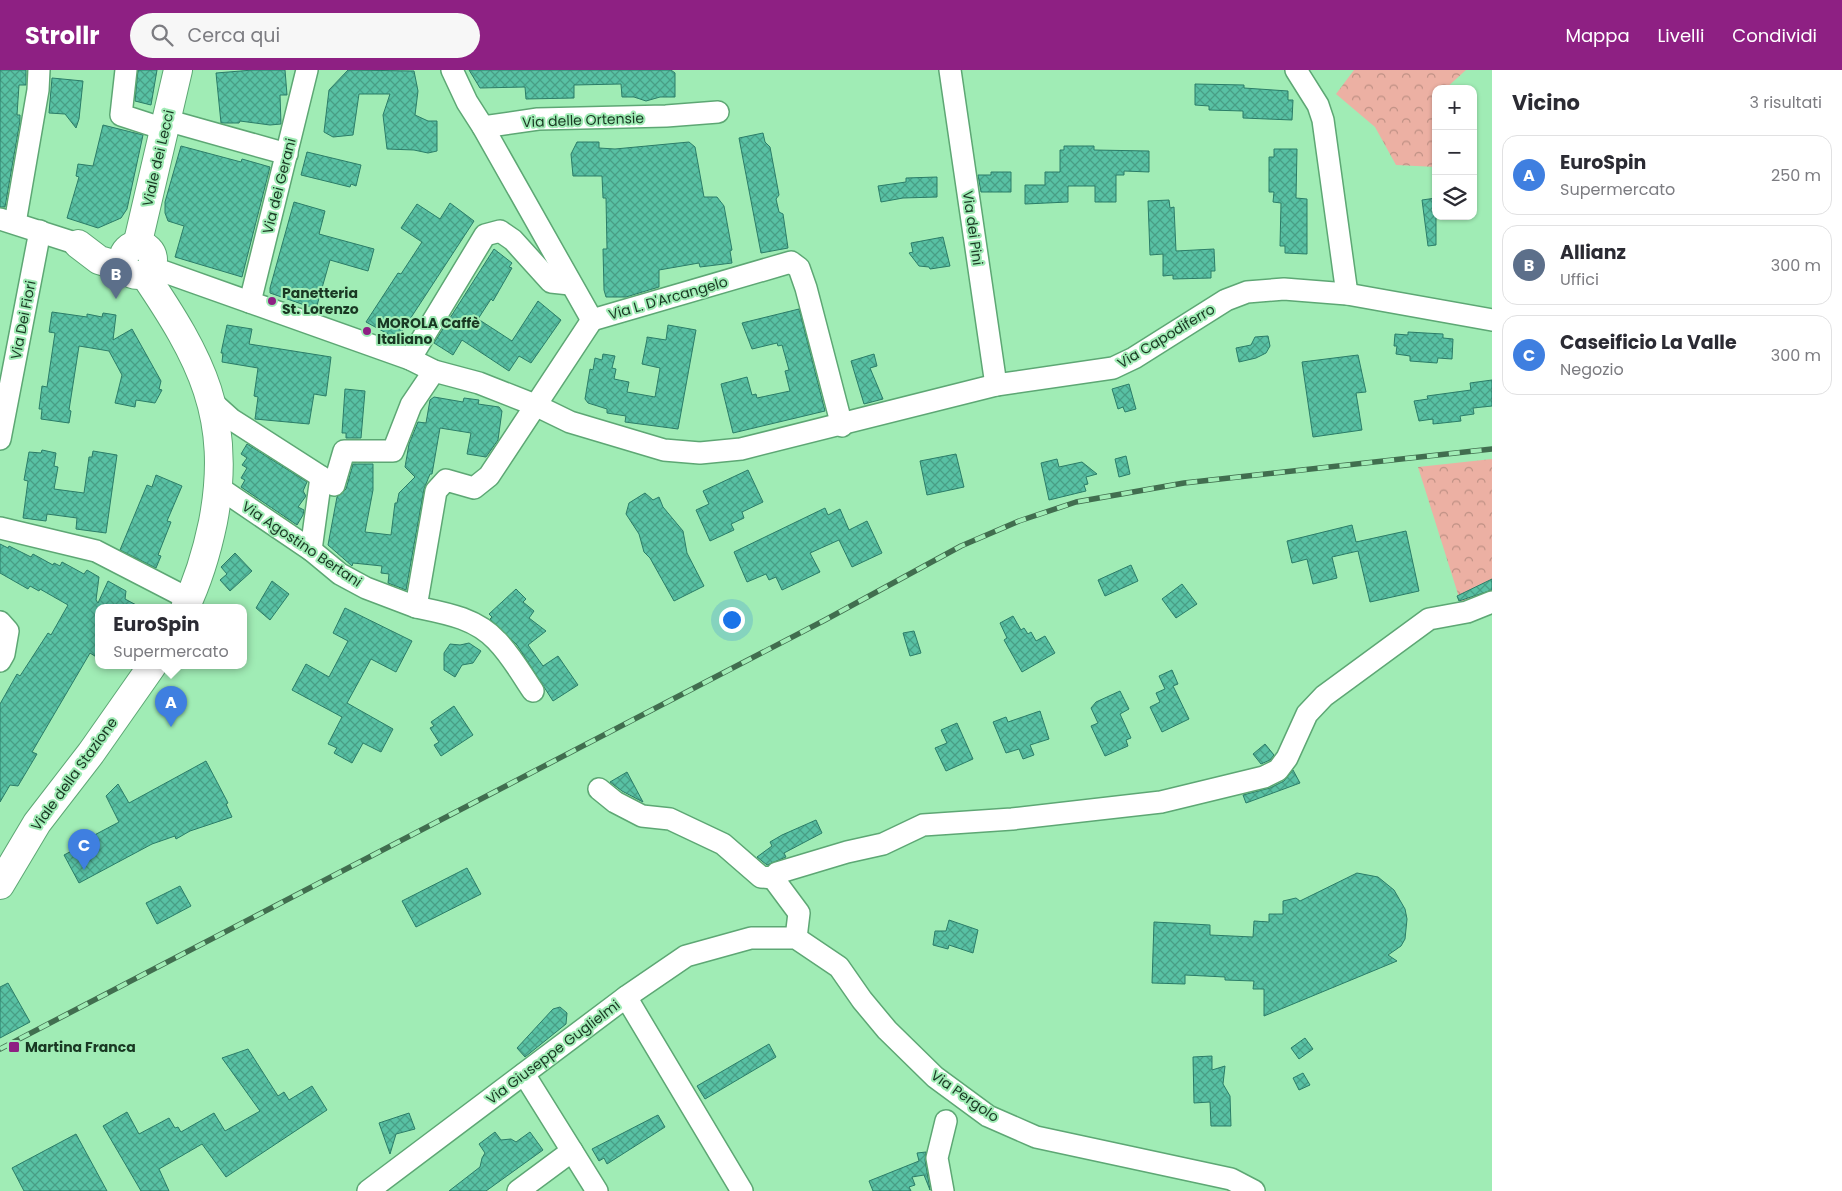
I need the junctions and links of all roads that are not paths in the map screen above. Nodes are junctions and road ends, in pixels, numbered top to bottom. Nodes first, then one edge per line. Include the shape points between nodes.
1 (39, 70) edge
2 (126, 70) edge
3 (178, 70) edge
4 (307, 70) edge
5 (452, 70) edge
6 (950, 70) edge
7 (1296, 70) edge
8 (718, 112) dead end
9 (165, 124) junction
10 (483, 127) junction
11 (286, 154) junction
12 (20, 225) edge
13 (78, 244) joint
14 (137, 261) junction
15 (570, 284) junction
16 (1347, 294) junction
17 (250, 302) junction
18 (592, 320) junction
19 (1492, 320) edge
20 (0, 359) edge
21 (410, 359) junction
22 (434, 371) junction
23 (996, 385) junction
24 (211, 401) junction
25 (535, 405) junction
26 (842, 426) junction
27 (0, 440) edge
28 (328, 481) junction
29 (218, 487) junction
30 (0, 528) edge
31 (311, 550) junction
32 (1492, 602) edge
33 (187, 603) edge
34 (416, 607) junction
35 (0, 622) edge
36 (0, 661) edge
37 (150, 669) edge
38 (533, 692) dead end
39 (599, 789) dead end
40 (773, 878) junction
41 (0, 885) edge
42 (796, 938) junction
43 (626, 997) junction
44 (524, 1074) junction
45 (946, 1121) dead end
46 (572, 1151) junction
47 (368, 1191) edge
48 (518, 1191) edge
49 (597, 1191) edge
50 (742, 1191) edge
51 (943, 1191) edge
52 (1254, 1191) edge

1 - 12 street
2 - 9 street via 121,115
3 - 9 main road, Viale dei Lecci
4 - 11 street, Via dei Gerani
5 - 10 street
6 - 23 street, Via dei Pini
7 - 16 street via 1318,105 1323,120
8 - 10 street, Via delle Ortensie via 538,119
9 - 11 street
9 - 14 main road, Viale dei Lecci
10 - 15 street, Via L. D'Arcangelo
11 - 17 street, Via dei Gerani
12 - 13 street
12 - 20 street, Via Dei Fiori
12 - 27 street, Via Dei Fiori
13 - 14 main road via 98,260
14 - 17 street, Via Capodiferro
14 - 24 main road via 183,334
15 - 18 street, Via L. D'Arcangelo
15 - 21 street via 551,282 513,240 500,231 485,235
16 - 19 street, Via Capodiferro
16 - 23 street, Via Capodiferro via 1284,289 1247,292 1226,300 1113,368
17 - 21 street, Via Capodiferro
18 - 25 street
18 - 26 street, Via L. D'Arcangelo via 791,262 799,268 806,288
21 - 22 street, Via Capodiferro
22 - 25 street, Via Capodiferro via 479,383
22 - 28 street via 412,405 393,451 344,451
23 - 26 street, Via Capodiferro
24 - 28 street via 231,419
24 - 29 main road via 219,442
25 - 26 street, Via Capodiferro via 570,422 678,452 741,449
25 - 34 street via 489,476 474,488 446,480 436,491
28 - 31 street
29 - 31 street, Via Agostino Bertani
29 - 33 main road via 209,542
30 - 33 street via 96,551
31 - 34 street, Via Agostino Bertani via 340,574
32 - 40 street via 1467,612 1429,619 1324,696 1306,714 1287,758 1278,770 1264,777 1160,802 923,826 882,844 799,866 777,873
34 - 38 street, Via Agostino Bertani via 480,626 498,641
35 - 36 street via 8,631
37 - 41 main road, Viale della Stazione via 37,823
39 - 40 street via 615,802 642,816 670,819 722,844 761,877
40 - 42 street via 799,913
42 - 43 street, Via Giuseppe Guglielmi via 751,938 686,956
42 - 52 street, Via Pergolo via 838,968 887,1030 935,1077 988,1116 1036,1137 1231,1179
43 - 44 street, Via Giuseppe Guglielmi
43 - 50 street
44 - 46 street
44 - 47 street, Via Giuseppe Guglielmi
45 - 51 street via 938,1158
46 - 48 street
46 - 49 street

